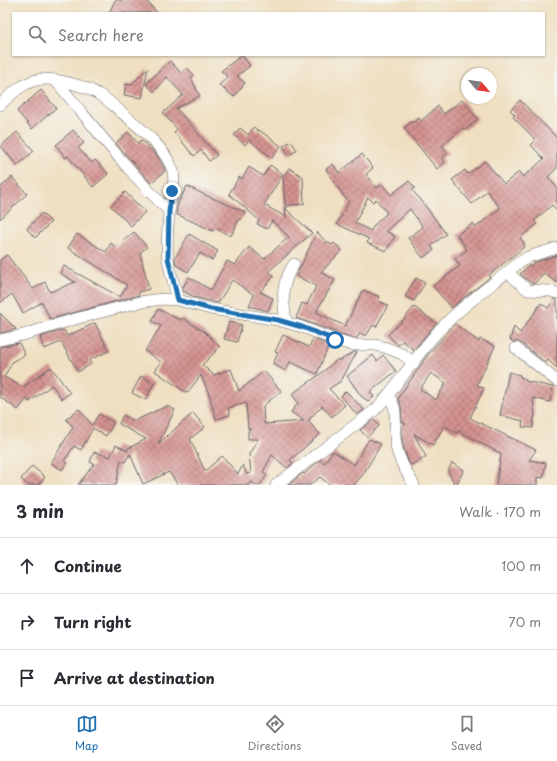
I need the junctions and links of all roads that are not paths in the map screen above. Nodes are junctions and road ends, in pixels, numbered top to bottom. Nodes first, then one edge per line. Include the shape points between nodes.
1 (55, 80) junction
2 (0, 105) edge
3 (169, 211) junction
4 (557, 248) edge
5 (294, 264) dead end
6 (507, 272) junction
7 (557, 293) edge
8 (178, 300) junction
9 (286, 322) junction
10 (0, 340) edge
11 (516, 348) dead end
12 (414, 363) junction
13 (557, 380) edge
14 (388, 396) junction
15 (276, 485) edge
16 (414, 485) edge

1 - 2 street via 42,79 27,83
1 - 3 street via 141,182
1 - 3 street via 98,94 147,134 172,170
3 - 8 street via 168,258
4 - 6 street via 528,257
5 - 9 street via 285,279
6 - 7 street via 528,290
6 - 12 street via 449,320
8 - 9 street via 211,309
8 - 10 street via 140,302
9 - 12 street via 352,345 388,348
11 - 13 street
12 - 14 street
14 - 15 street via 358,424
14 - 16 street via 396,408 396,445

